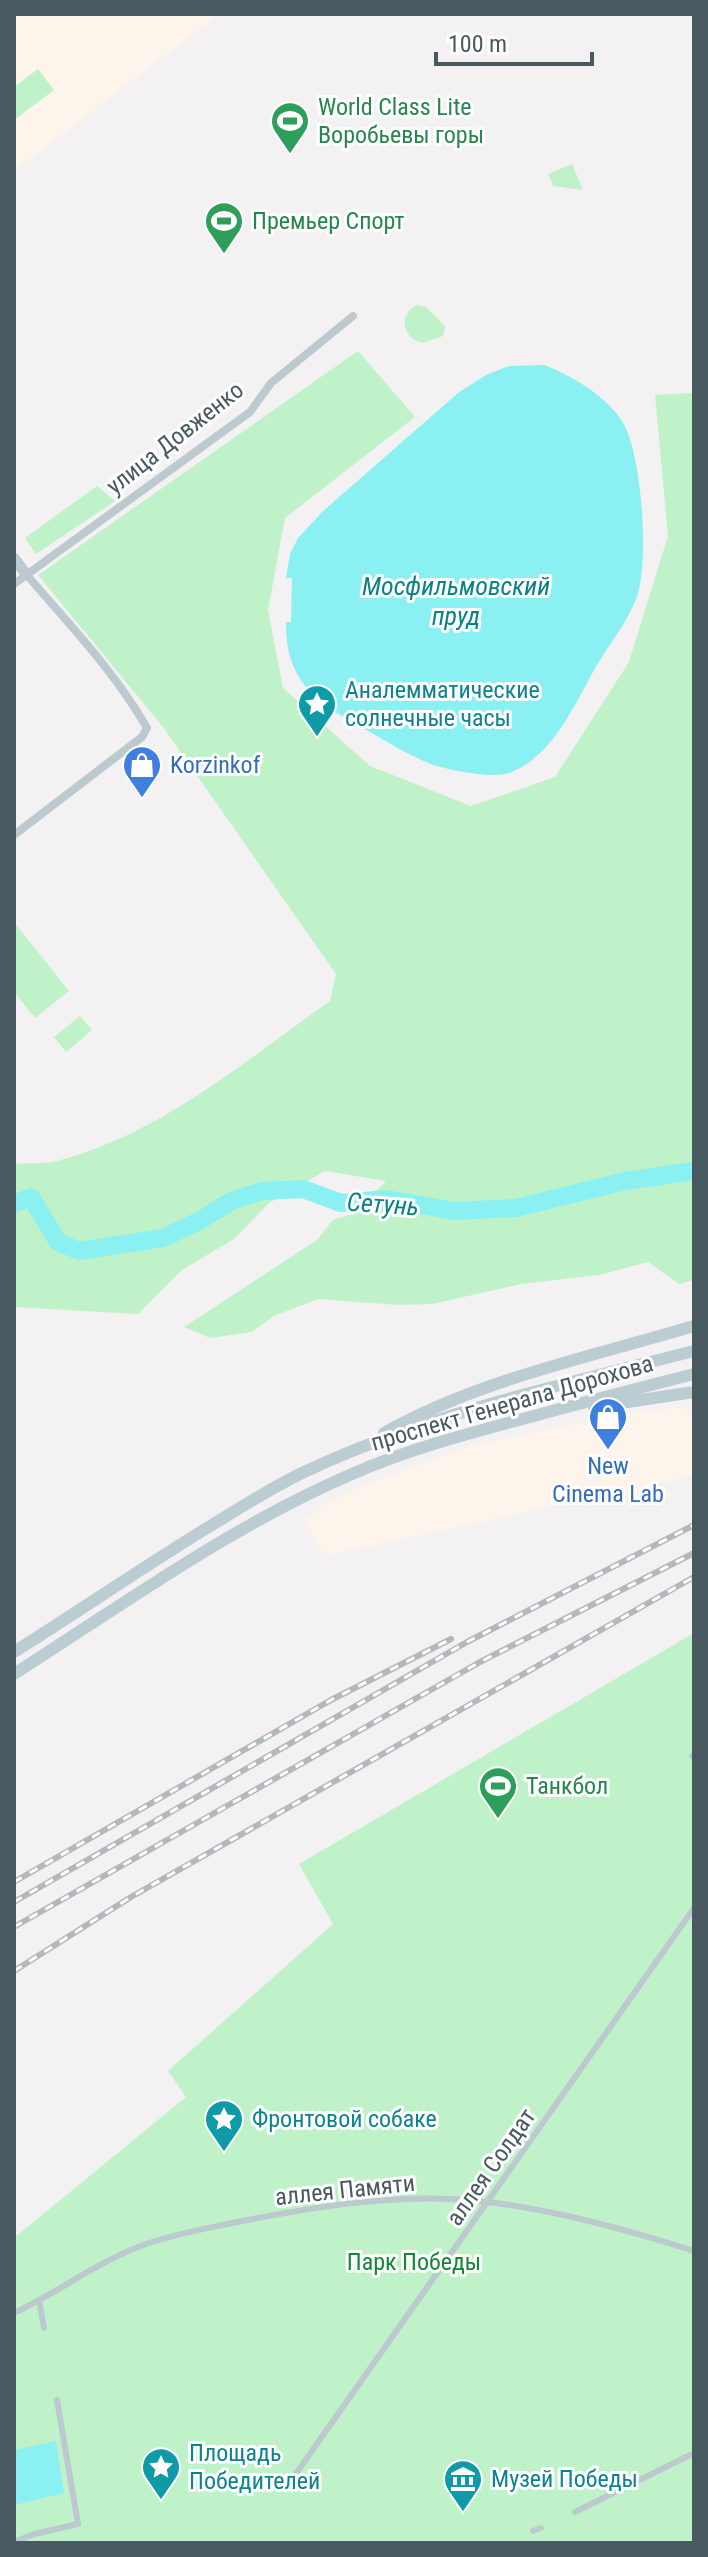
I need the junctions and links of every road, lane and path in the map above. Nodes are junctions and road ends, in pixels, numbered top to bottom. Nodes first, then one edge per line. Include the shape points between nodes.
1 (353, 316) dead end
2 (14, 558) edge
3 (26, 574) junction
4 (14, 584) edge
5 (14, 835) edge
6 (694, 1326) edge
7 (694, 1351) edge
8 (694, 1374) edge
9 (694, 1392) edge
10 (536, 1416) junction
11 (349, 1453) junction
12 (14, 1652) edge
13 (14, 1674) edge
14 (694, 1908) edge
15 (488, 2203) junction
16 (694, 2251) edge
17 (39, 2300) junction
18 (14, 2313) edge
19 (44, 2328) dead end
20 (57, 2400) dead end
21 (694, 2453) edge
22 (288, 2485) dead end
23 (575, 2512) dead end
24 (541, 2528) dead end
25 (533, 2531) dead end
26 (14, 2542) edge

1 - 3 street, улица Довженко via 271,383 250,412
2 - 3 street
3 - 4 street, улица Довженко
3 - 5 street via 91,650 147,728
6 - 11 main road via 463,1397 404,1421
7 - 11 main road, проспект Генерала Дорохова via 447,1416
8 - 10 main road, проспект Генерала Дорохова
9 - 10 main road
10 - 13 main road, проспект Генерала Дорохова via 400,1454 272,1512
11 - 12 main road, проспект Генерала Дорохова via 266,1492
14 - 15 street, аллея Солдат
15 - 16 street, аллея Памяти via 592,2223
15 - 17 street, аллея Памяти via 386,2200 198,2230 148,2243
15 - 22 street, аллея Солдат
17 - 18 street, аллея Памяти
17 - 19 street
20 - 26 street via 78,2524
21 - 23 street
24 - 25 street

